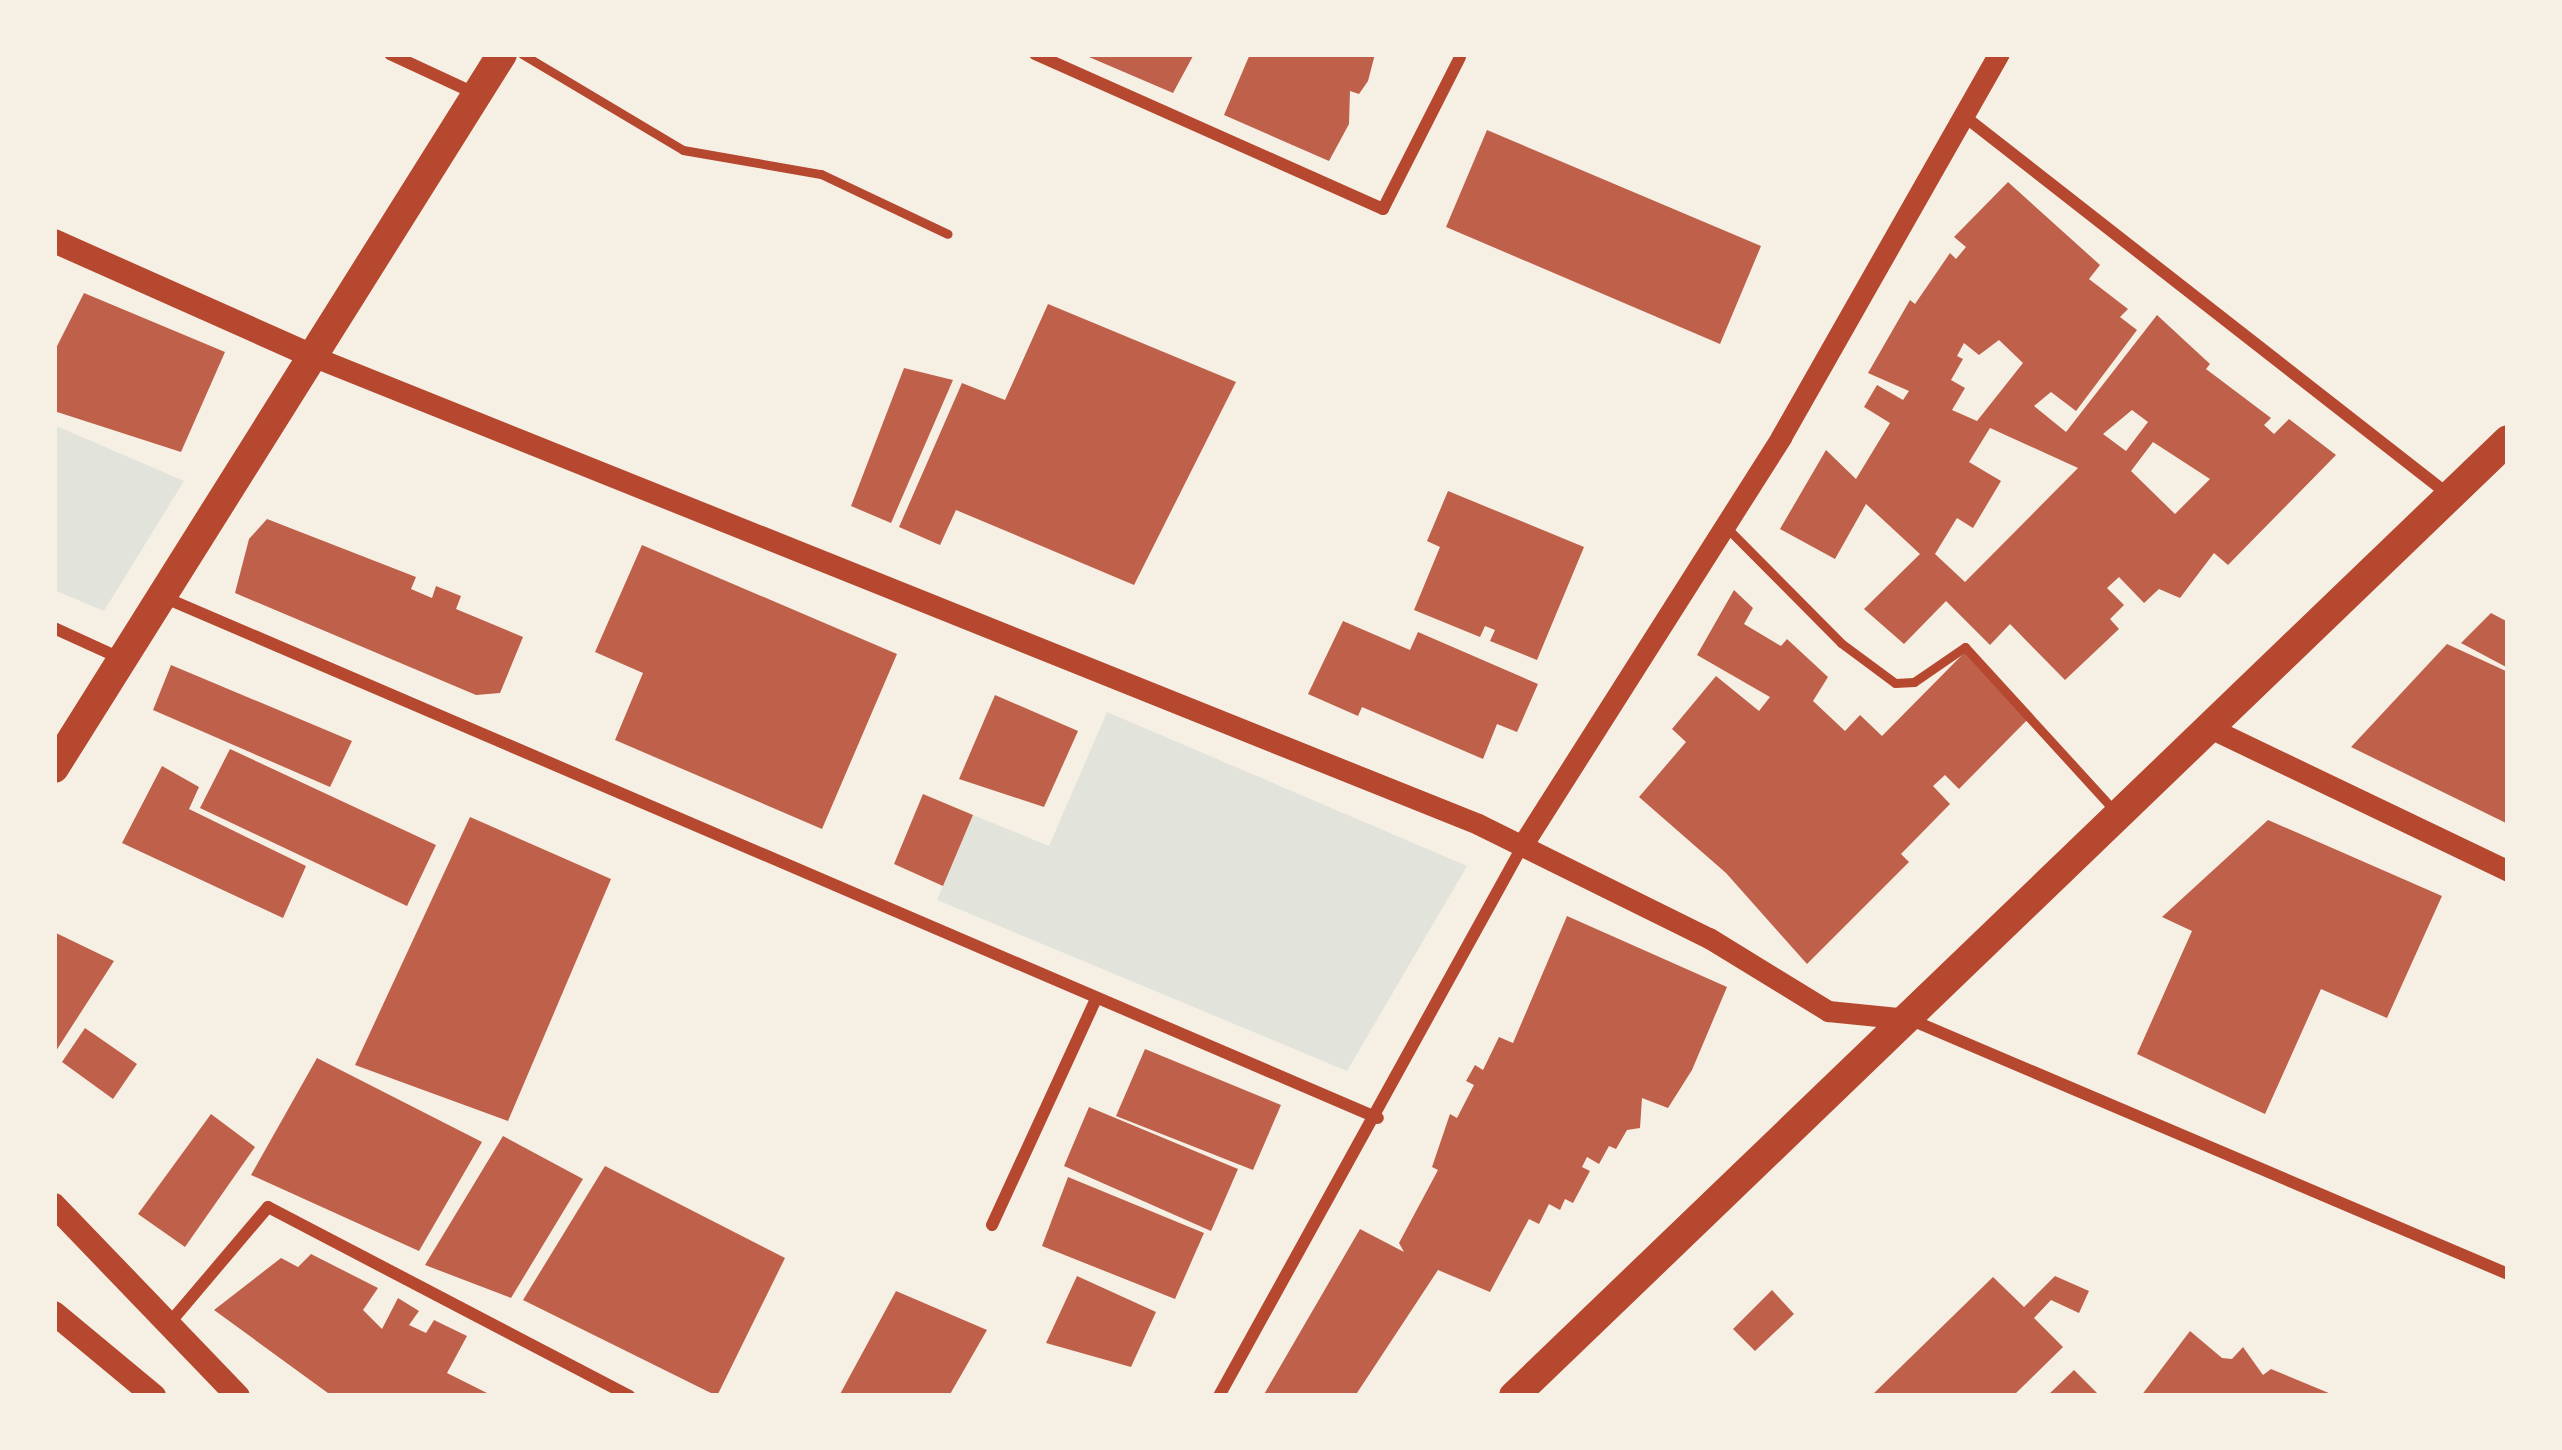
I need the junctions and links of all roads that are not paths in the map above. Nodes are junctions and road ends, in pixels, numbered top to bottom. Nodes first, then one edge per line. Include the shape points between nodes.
1 (390, 54) edge
2 (502, 54) edge
3 (522, 54) edge
4 (1035, 54) edge
5 (1999, 54) edge
6 (1460, 57) dead end
7 (477, 94) junction
8 (1964, 116) junction
9 (949, 234) dead end
10 (54, 241) edge
11 (312, 356) junction
12 (2508, 440) edge
13 (2450, 496) junction
14 (1725, 526) junction
15 (160, 596) junction
16 (54, 628) edge
17 (123, 659) junction
18 (2210, 728) junction
19 (54, 768) edge
20 (2119, 816) junction
21 (1523, 844) junction
22 (2508, 871) edge
23 (1096, 999) junction
24 (1908, 1019) junction
25 (1378, 1118) junction
26 (54, 1205) edge
27 (992, 1225) dead end
28 (2508, 1274) edge
29 (54, 1313) edge
30 (166, 1327) junction
31 (154, 1396) edge
32 (238, 1396) edge
33 (630, 1396) edge
34 (1219, 1396) edge
35 (1514, 1396) edge

1 - 7 street
2 - 7 main road
3 - 9 lane via 683,151 821,174
4 - 6 street via 1383,209
5 - 8 street
7 - 11 main road
8 - 13 street
8 - 14 street
10 - 11 main road
11 - 15 main road
11 - 21 street
12 - 13 main road
13 - 18 main road
14 - 20 lane via 1841,643 1895,683 1914,682 1965,647
14 - 21 street
15 - 17 main road
15 - 23 street
16 - 17 street
17 - 19 main road
18 - 20 main road
18 - 22 street
20 - 24 main road
21 - 24 street via 1709,938 1828,1011
21 - 25 street
23 - 25 street
23 - 27 street
24 - 28 street
24 - 35 main road
25 - 34 street
26 - 30 main road
29 - 31 main road
30 - 32 main road
30 - 33 street via 268,1207

